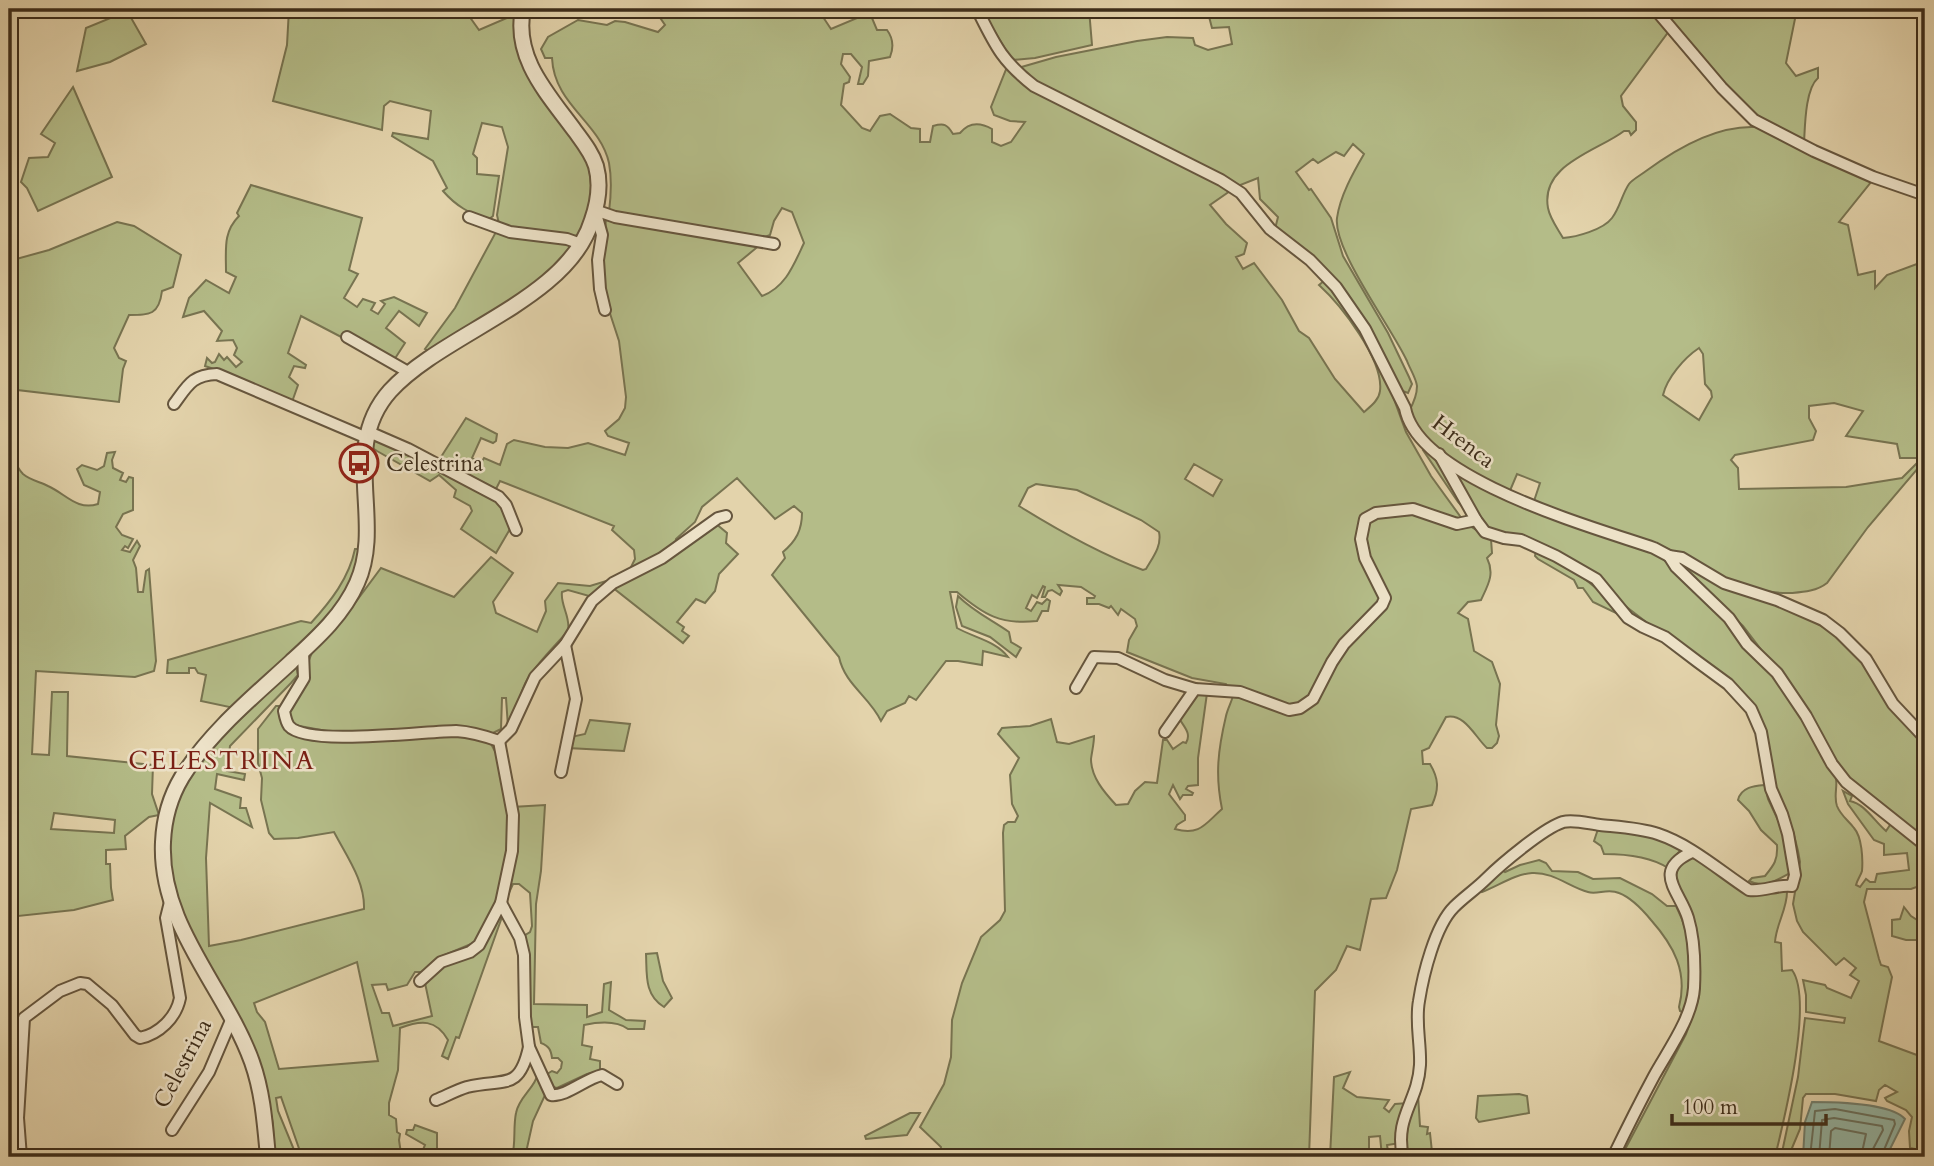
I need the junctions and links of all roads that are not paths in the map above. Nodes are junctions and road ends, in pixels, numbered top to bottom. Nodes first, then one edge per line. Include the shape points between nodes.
1 (523, 9) edge
2 (977, 9) edge
3 (1655, 9) edge
4 (1925, 195) edge
5 (595, 211) junction
6 (469, 217) dead end
7 (582, 244) junction
8 (774, 244) dead end
9 (605, 310) dead end
10 (346, 337) dead end
11 (410, 373) junction
12 (174, 404) dead end
13 (368, 435) junction
14 (1439, 454) junction
15 (726, 516) dead end
16 (1476, 520) junction
17 (516, 530) dead end
18 (1669, 556) junction
19 (565, 645) junction
20 (303, 652) junction
21 (1076, 688) dead end
22 (1195, 689) junction
23 (1165, 732) dead end
24 (1925, 738) edge
25 (499, 741) junction
26 (561, 772) dead end
27 (1925, 845) edge
28 (1692, 852) junction
29 (170, 902) junction
30 (501, 903) junction
31 (420, 981) dead end
32 (232, 1018) junction
33 (529, 1047) junction
34 (617, 1084) dead end
35 (436, 1100) dead end
36 (172, 1130) dead end
37 (21, 1157) edge
38 (268, 1157) edge
39 (1403, 1157) edge
40 (1613, 1157) edge

1 - 5 street, Celestrina via 520,33 534,75 593,158 598,180
2 - 14 street, Hrenca via 999,53 1034,86 1241,193 1270,229 1336,287 1365,329 1407,420
3 - 4 street via 1754,121 1873,177
5 - 7 street, Celestrina
5 - 8 street
5 - 9 street, Celestrina via 602,235 598,261
6 - 7 street via 510,232
7 - 11 street, Celestrina via 548,281
10 - 11 street
11 - 13 street, Celestrina via 384,399
12 - 13 street via 201,375 217,374
13 - 17 street via 408,449 499,496
13 - 20 street, Celestrina via 363,459 368,530 364,565 349,599
14 - 16 street
14 - 18 street, Hrenca via 1502,495
15 - 19 street via 613,583 592,601
16 - 22 street via 1457,524 1413,509 1376,513 1365,519 1361,539 1365,558 1385,598 1344,644 1312,699 1300,708 1289,710 1240,692
16 - 28 street via 1485,531 1521,540 1596,579 1628,618 1665,637 1728,684 1751,709 1761,732 1771,789 1788,834 1795,875 1792,886 1749,890
18 - 24 street, Hrenca via 1682,558 1724,583 1823,620 1866,659 1893,704
18 - 27 street via 1777,673 1846,782
19 - 25 street via 535,677 511,729
19 - 26 street via 576,699
20 - 25 street via 303,678 284,711 296,731 335,737 457,731
20 - 29 street, Celestrina via 214,735 181,778 164,830 162,859
21 - 22 street via 1094,657 1118,658
22 - 23 street
25 - 30 street via 513,815 512,850
28 - 39 street via 1649,831 1564,822 1536,838 1452,908 1437,940 1418,1005 1418,1084 1400,1129
28 - 40 street via 1674,864 1670,876 1689,920 1694,990 1686,1018
29 - 32 street, Celestrina
29 - 37 street, Celestrina via 166,918 180,998 170,1020 153,1034 135,1035 112,1004 80,983 60,991 24,1018 18,1118
30 - 31 street via 479,945 441,962
30 - 33 street via 524,955
32 - 36 street, Celestrina via 209,1072
32 - 38 street, Celestrina via 258,1084
33 - 34 street via 551,1095 558,1096 601,1075
33 - 35 street via 514,1079 467,1087

